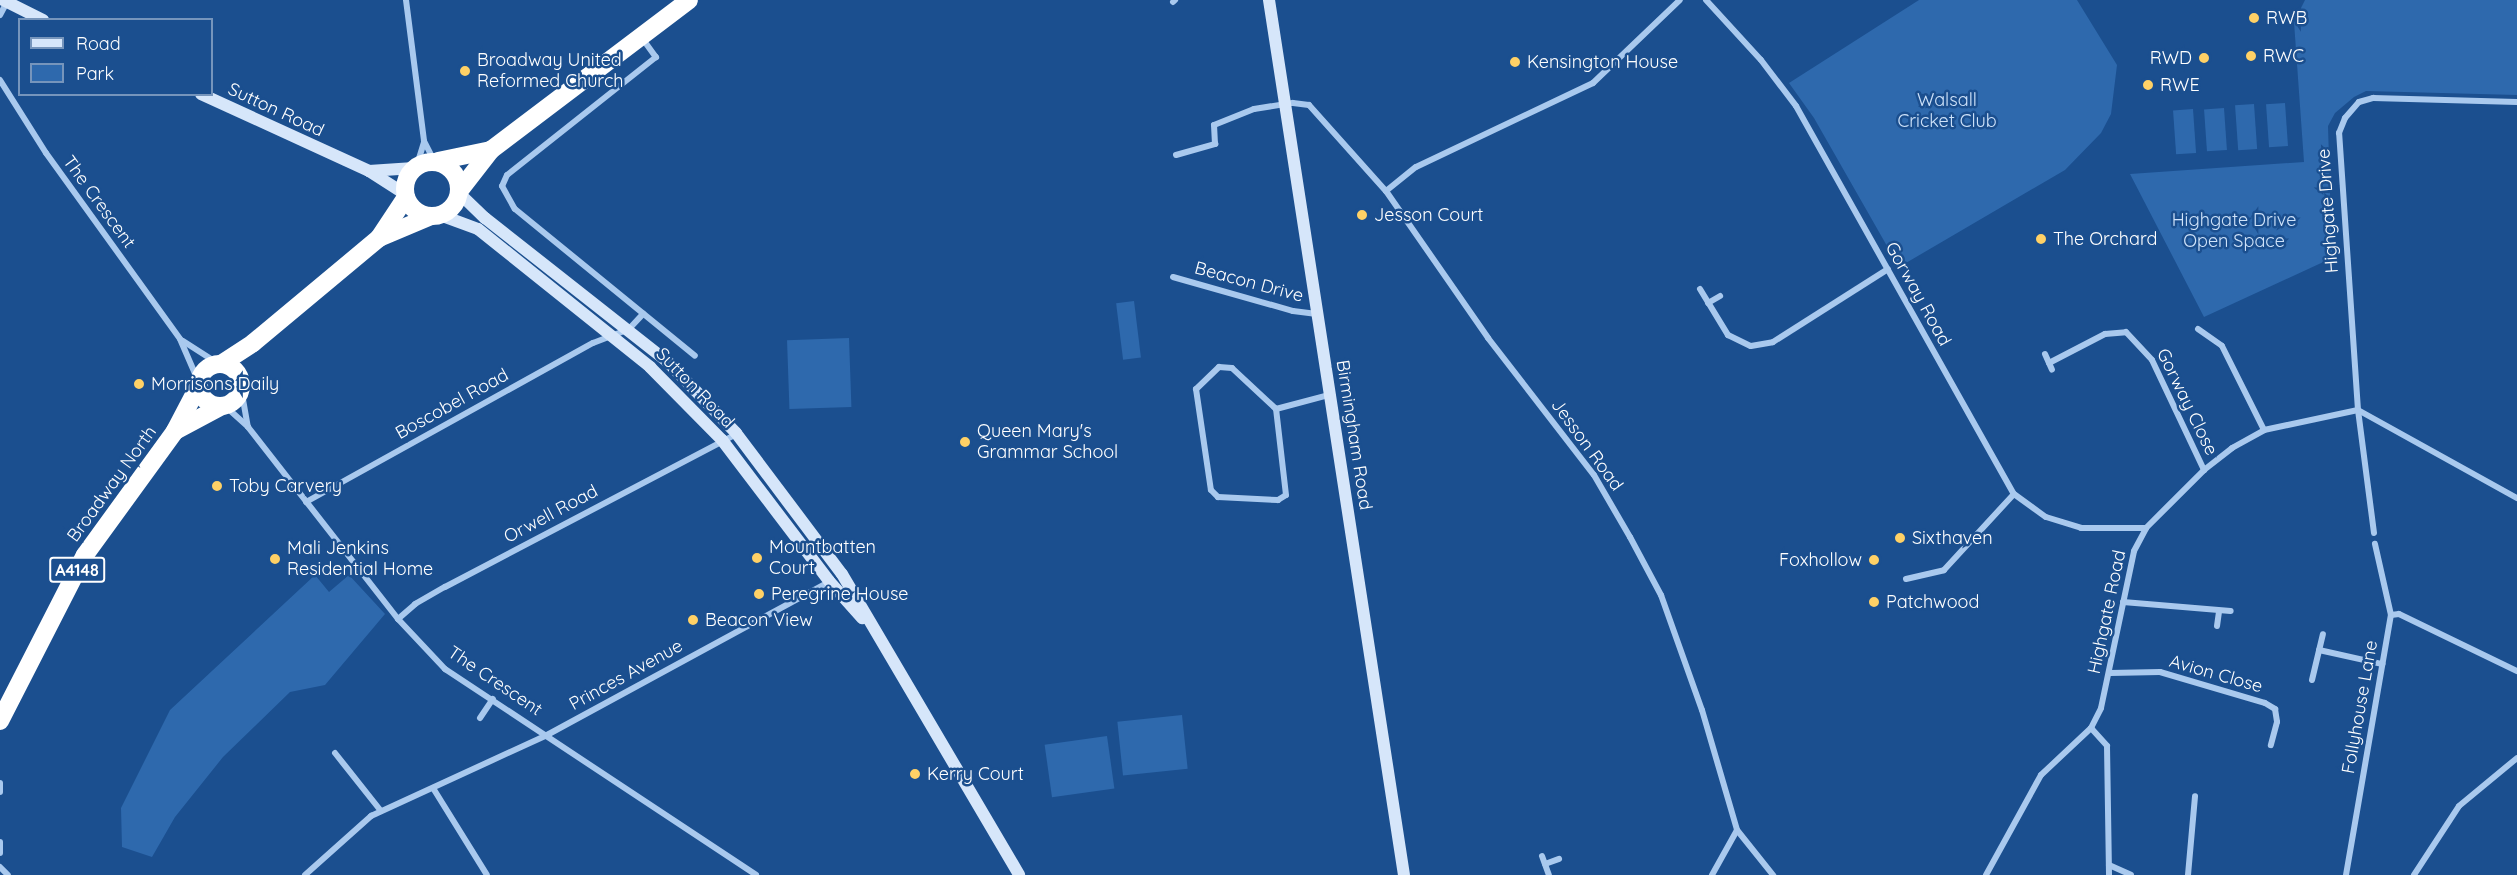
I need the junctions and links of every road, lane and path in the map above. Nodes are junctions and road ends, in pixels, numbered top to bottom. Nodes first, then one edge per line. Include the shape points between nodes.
1 (406, 0) edge
2 (689, 0) edge
3 (1269, 0) edge
4 (1680, 0) edge
5 (1706, 0) edge
6 (5, 1) edge
7 (0, 15) edge
8 (39, 18) edge
9 (641, 36) junction
10 (0, 80) edge
11 (205, 96) edge
12 (2517, 102) edge
13 (1284, 104) junction
14 (424, 141) junction
15 (491, 150) junction
16 (1176, 154) dead end
17 (426, 164) junction
18 (369, 171) junction
19 (1386, 191) junction
20 (460, 192) junction
21 (406, 196) junction
22 (436, 216) junction
23 (379, 238) junction
24 (1888, 269) junction
25 (1173, 278) dead end
26 (1700, 289) dead end
27 (1720, 296) dead end
28 (1708, 303) junction
29 (643, 314) junction
30 (1317, 314) junction
31 (629, 329) junction
32 (2198, 329) dead end
33 (613, 335) junction
34 (180, 339) junction
35 (253, 343) junction
36 (2045, 354) dead end
37 (695, 356) dead end
38 (2049, 363) junction
39 (220, 364) junction
40 (2052, 370) dead end
41 (240, 383) junction
42 (199, 384) junction
43 (1330, 395) junction
44 (223, 406) junction
45 (1276, 409) junction
46 (2358, 410) junction
47 (248, 427) junction
48 (2264, 430) junction
49 (175, 431) junction
50 (736, 433) junction
51 (722, 440) junction
52 (2204, 470) junction
53 (2014, 494) junction
54 (2517, 498) edge
55 (306, 502) junction
56 (2146, 528) junction
57 (2374, 533) dead end
58 (2375, 544) dead end
59 (842, 574) junction
60 (1906, 579) dead end
61 (829, 581) junction
62 (2123, 602) junction
63 (2231, 610) dead end
64 (2219, 611) junction
65 (2391, 615) junction
66 (398, 619) junction
67 (2217, 626) dead end
68 (2323, 634) dead end
69 (879, 637) junction
70 (2319, 650) junction
71 (2382, 664) junction
72 (2517, 671) edge
73 (2110, 673) junction
74 (2312, 680) dead end
75 (493, 699) junction
76 (480, 718) dead end
77 (0, 721) edge
78 (2091, 728) junction
79 (547, 735) junction
80 (2271, 745) dead end
81 (335, 753) dead end
82 (2517, 758) edge
83 (0, 783) edge
84 (433, 788) junction
85 (0, 792) edge
86 (2195, 796) dead end
87 (381, 811) junction
88 (1737, 830) junction
89 (0, 842) edge
90 (0, 853) edge
91 (1542, 856) dead end
92 (1559, 859) dead end
93 (1545, 864) junction
94 (2109, 865) junction
95 (0, 867) edge
96 (8, 875) edge
97 (305, 875) edge
98 (487, 875) edge
99 (756, 875) edge
100 (1019, 875) edge
101 (1404, 875) edge
102 (1549, 875) edge
103 (1712, 875) edge
104 (1773, 875) edge
105 (1986, 875) edge
106 (2109, 875) edge
107 (2131, 875) edge
108 (2188, 875) edge
109 (2346, 875) edge
110 (2414, 875) edge

1 - 14 street
2 - 9 highway
3 - 13 street, Birmingham Road
4 - 19 street via 1593,83 1416,166
5 - 24 street, Gorway Road via 1761,60 1796,106
6 - 7 street
6 - 8 street
9 - 15 highway
9 - 29 street via 656,57 519,165 502,186 515,209
10 - 34 street, The Crescent via 46,153
11 - 18 street, Sutton Road
12 - 46 street, Highgate Drive via 2373,98 2359,102 2345,118 2338,153
13 - 16 street, Jesson Road via 1254,109 1214,125 1215,144
13 - 19 street, Jesson Road via 1309,105
13 - 30 street, Birmingham Road
14 - 17 street
14 - 17 street
15 - 17 highway
15 - 20 highway
17 - 18 street, Sutton Road
17 - 20 highway via 450,166 458,177
17 - 21 highway via 406,179
18 - 21 street, Sutton Road
19 - 88 street, Jesson Road via 1488,338 1594,475 1630,537 1661,595 1702,710
20 - 22 highway via 450,210
20 - 31 street, Sutton Road via 485,218
21 - 22 highway via 414,210
21 - 23 highway
22 - 23 highway
22 - 33 street, Sutton Road via 478,230
23 - 35 highway
24 - 28 street via 1773,342 1751,346 1728,335
24 - 53 street, Gorway Road
25 - 30 street, Beacon Drive
26 - 28 street
27 - 28 street
29 - 31 street
29 - 37 street
30 - 43 street, Birmingham Road
31 - 33 street, Boscobel Road
31 - 50 street, Sutton Road via 702,394
32 - 48 street via 2222,346
33 - 51 street, Sutton Road via 651,367
33 - 55 street, Boscobel Road
34 - 39 street, The Crescent
34 - 42 street, The Crescent
35 - 39 highway
35 - 41 highway
36 - 38 street
38 - 40 street
38 - 52 street, Gorway Close via 2105,334 2126,332 2152,360
39 - 41 highway
39 - 42 highway via 203,372
41 - 44 highway via 234,400
41 - 47 street, The Crescent
42 - 44 highway via 206,401
42 - 49 highway, Broadway North / A4148
43 - 45 street
43 - 101 street, Birmingham Road
44 - 47 street, The Crescent
44 - 49 highway, Broadway North / A4148
45 - 45 street via 1286,495 1278,500 1218,497 1211,490 1196,389 1219,367 1232,368
46 - 48 street, Highgate Road
46 - 54 street
46 - 57 street
47 - 55 street, The Crescent
48 - 52 street, Highgate Road
49 - 77 highway, Broadway North / A4148 via 86,555
50 - 51 street, Orwell Road
50 - 59 street, Sutton Road
51 - 61 street, Sutton Road
51 - 66 street, Orwell Road via 415,603
52 - 56 street, Highgate Road
53 - 56 street, Gorway Road via 2046,517 2081,528
53 - 60 street via 1944,570
55 - 66 street, The Crescent
56 - 62 street, Highgate Road via 2134,551
58 - 65 street, Follyhouse Lane
59 - 61 street, Princes Avenue
59 - 69 street, Sutton Road
61 - 69 street, Sutton Road
61 - 79 street, Princes Avenue
62 - 64 street
62 - 73 street, Highgate Road
63 - 64 street
64 - 67 street
65 - 71 street, Follyhouse Lane
65 - 72 street via 2399,614
66 - 75 street, The Crescent via 445,669
68 - 70 street
69 - 100 street, Sutton Road
70 - 71 street
70 - 74 street
71 - 109 street, Follyhouse Lane
73 - 78 street, Highgate Road
73 - 80 street, Avion Close via 2160,672 2265,704 2275,709 2277,722
75 - 76 street
75 - 79 street, The Crescent
78 - 94 street via 2107,746
78 - 105 street via 2041,775
79 - 84 street, Princes Avenue
79 - 99 street, The Crescent
81 - 87 street
82 - 110 street via 2459,806
83 - 85 street
84 - 87 street, Princes Avenue
84 - 98 street
86 - 108 street
87 - 97 street, Princes Avenue
88 - 103 street
88 - 104 street
89 - 90 street
91 - 93 street
92 - 93 street
93 - 102 street
94 - 106 street
94 - 107 street
95 - 96 street

